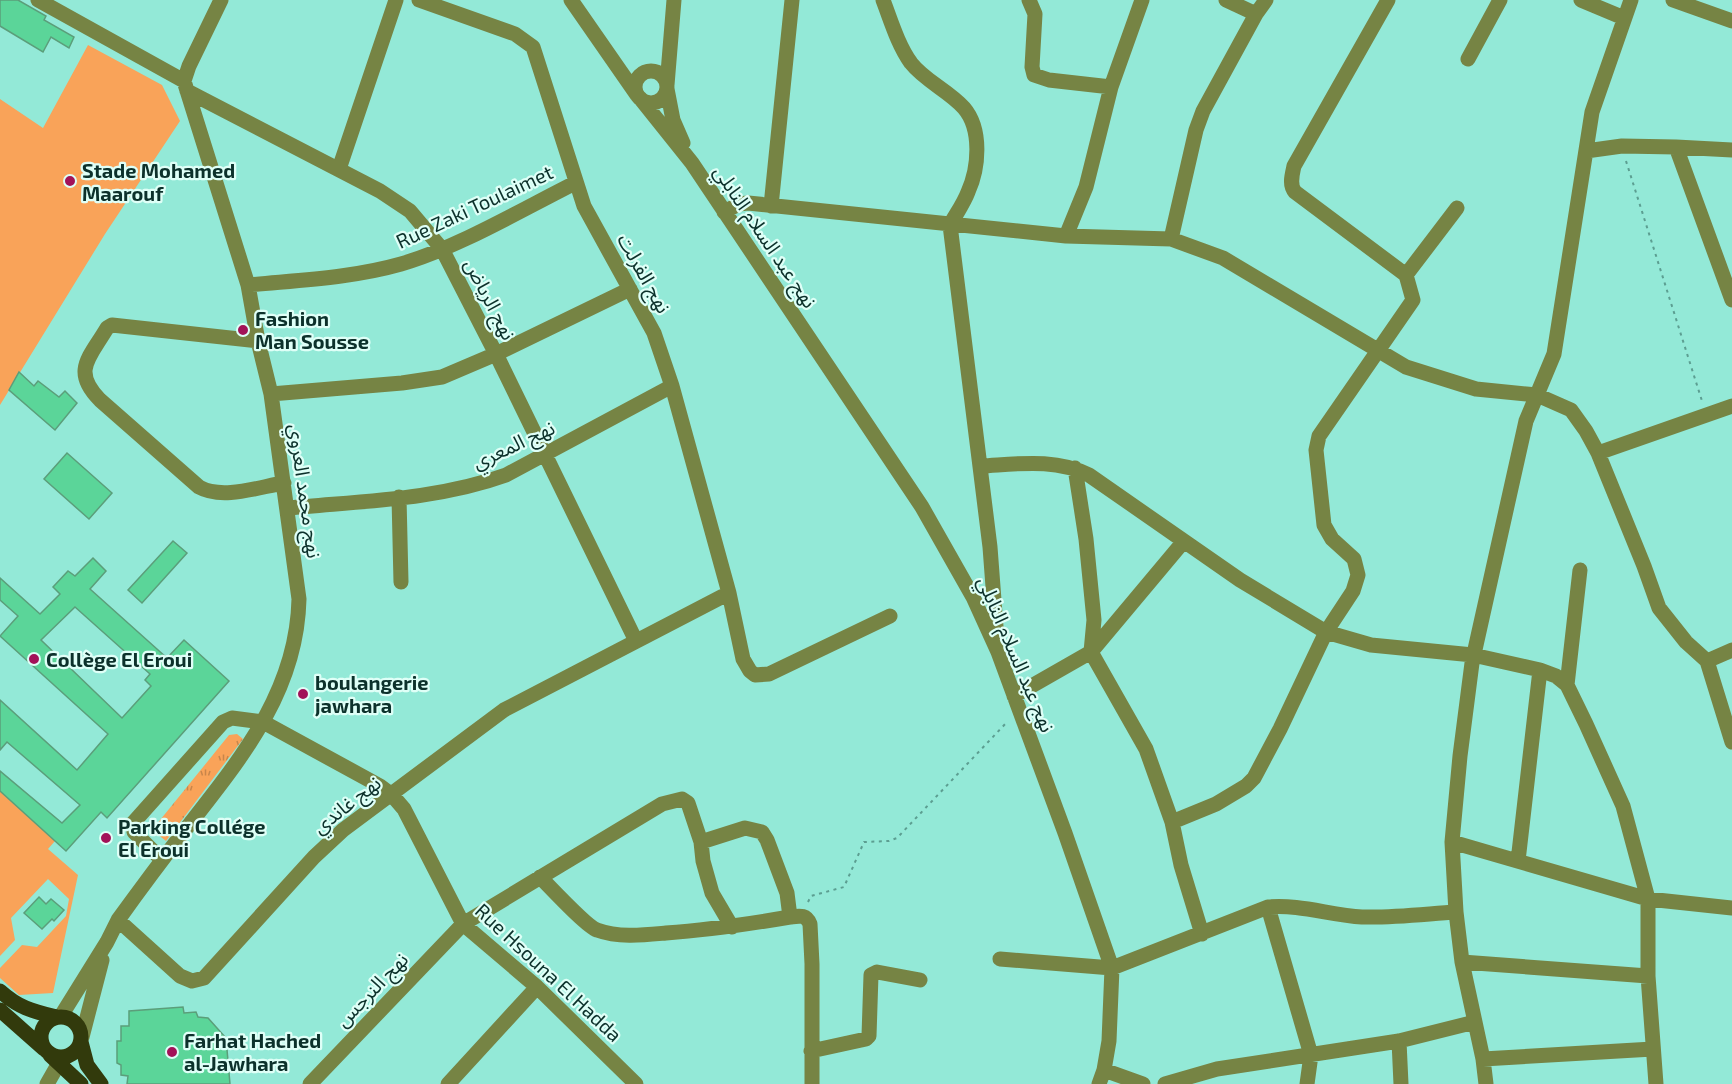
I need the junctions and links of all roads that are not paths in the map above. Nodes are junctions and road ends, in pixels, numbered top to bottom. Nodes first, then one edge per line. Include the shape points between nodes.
1 (38, 0) edge
2 (221, 0) edge
3 (396, 0) edge
4 (419, 0) edge
5 (571, 0) edge
6 (674, 0) edge
7 (792, 0) edge
8 (883, 0) edge
9 (1029, 0) edge
10 (1142, 0) edge
11 (1226, 0) edge
12 (1266, 0) edge
13 (1388, 0) edge
14 (1500, 0) edge
15 (1581, 0) edge
16 (1630, 0) edge
17 (1673, 0) edge
18 (1256, 14) junction
19 (1624, 18) junction
20 (1732, 21) edge
21 (672, 26) junction
22 (608, 54) junction
23 (1468, 59) dead end
24 (649, 72) junction
25 (185, 86) junction
26 (667, 87) junction
27 (1111, 87) junction
28 (638, 97) junction
29 (1676, 147) junction
30 (1732, 150) edge
31 (1586, 151) junction
32 (692, 163) junction
33 (339, 169) junction
34 (575, 183) junction
35 (771, 206) junction
36 (1456, 208) dead end
37 (724, 212) junction
38 (950, 225) junction
39 (1066, 236) junction
40 (1171, 239) junction
41 (442, 249) junction
42 (1406, 275) junction
43 (248, 285) junction
44 (630, 289) junction
45 (1732, 300) edge
46 (258, 341) junction
47 (1378, 350) junction
48 (496, 354) junction
49 (672, 386) junction
50 (271, 394) junction
51 (1537, 395) junction
52 (1732, 406) edge
53 (544, 453) junction
54 (1598, 453) junction
55 (981, 466) junction
56 (1075, 468) junction
57 (284, 483) junction
58 (399, 496) junction
59 (288, 508) junction
60 (1184, 541) junction
61 (1580, 570) dead end
62 (402, 582) dead end
63 (729, 592) junction
64 (890, 616) dead end
65 (1326, 632) junction
66 (636, 641) junction
67 (1732, 650) edge
68 (998, 652) junction
69 (1091, 652) junction
70 (1473, 655) junction
71 (1707, 661) junction
72 (1540, 670) junction
73 (1567, 685) junction
74 (1016, 703) junction
75 (263, 722) junction
76 (1732, 742) edge
77 (392, 795) junction
78 (1172, 822) junction
79 (701, 842) junction
80 (1452, 842) junction
81 (162, 860) junction
82 (1518, 861) junction
83 (540, 877) junction
84 (1648, 899) junction
85 (1268, 907) junction
86 (1732, 908) edge
87 (1456, 912) junction
88 (798, 917) junction
89 (117, 920) junction
90 (463, 924) junction
91 (732, 927) junction
92 (1202, 934) junction
93 (107, 942) junction
94 (1000, 959) dead end
95 (1462, 962) junction
96 (1112, 968) junction
97 (1648, 976) junction
98 (920, 980) dead end
99 (537, 987) junction
100 (0, 991) edge
101 (0, 1010) edge
102 (59, 1017) junction
103 (1475, 1022) junction
104 (81, 1040) junction
105 (1399, 1041) junction
106 (1653, 1049) junction
107 (46, 1051) junction
108 (811, 1051) junction
109 (1311, 1055) junction
110 (1483, 1059) junction
111 (62, 1060) junction
112 (1102, 1077) edge
113 (47, 1084) edge
114 (81, 1084) edge
115 (101, 1084) edge
116 (310, 1084) edge
117 (448, 1084) edge
118 (636, 1084) edge
119 (812, 1084) edge
120 (1143, 1084) edge
121 (1165, 1084) edge
122 (1307, 1084) edge
123 (1401, 1084) edge
124 (1486, 1084) edge
125 (1656, 1084) edge

1 - 25 street
2 - 25 street via 189,66
3 - 33 street
4 - 34 street, نهج الفرلت via 515,34 533,47
5 - 22 street, نهج عبد السلام النابلي
6 - 21 street, نهج عبد السلام النابلي
7 - 35 street
8 - 38 street via 909,60 964,108 975,131 976,156 969,192
9 - 27 street via 1035,14 1034,75
10 - 27 street
11 - 18 street
12 - 18 street
13 - 42 street via 1294,166 1291,181 1295,192
14 - 23 street
15 - 19 street
16 - 19 street
17 - 20 street
18 - 40 street via 1203,111
19 - 31 street via 1592,112
21 - 24 street
21 - 26 street, نهج عبد السلام النابلي
22 - 24 street, نهج عبد السلام النابلي via 633,70
22 - 28 street, نهج عبد السلام النابلي
24 - 26 street via 660,74
24 - 28 street via 638,79
25 - 33 street, نهج الرياض
25 - 43 street, نهج محمد العروي
26 - 28 street via 659,101 649,103
26 - 32 street, نهج عبد السلام النابلي via 673,120
27 - 39 street via 1086,187
28 - 32 street, نهج عبد السلام النابلي
29 - 30 street
29 - 31 street via 1622,146
29 - 45 street
31 - 51 street via 1554,354
32 - 37 street, نهج عبد السلام النابلي
33 - 41 street, نهج الرياض via 410,211
34 - 41 street, Rue Zaki Toulaimet
34 - 44 street, نهج الفرلت
35 - 37 street via 739,204
35 - 38 street
36 - 42 street
37 - 68 street, نهج عبد السلام النابلي via 922,507 973,597
38 - 39 street
38 - 55 street
39 - 40 street
40 - 47 street via 1223,258
41 - 43 street, Rue Zaki Toulaimet via 372,271
41 - 48 street, نهج الرياض
42 - 47 street via 1413,300
43 - 46 street, نهج محمد العروي
44 - 48 street
44 - 49 street, نهج الفرلت via 654,333
46 - 50 street, نهج محمد العروي
46 - 57 street via 112,325 85,366 84,375 100,400 199,487 221,493
47 - 51 street via 1406,367 1476,389
47 - 65 street via 1319,436 1316,450 1324,525 1332,539 1354,559 1358,575 1353,591
48 - 50 street via 430,379
48 - 53 street, نهج الرياض
49 - 53 street, نهج المعري
49 - 63 street, نهج الفرلت
50 - 57 street, نهج محمد العروي
51 - 54 street via 1572,410
51 - 70 street via 1526,422
52 - 54 street
53 - 58 street, نهج المعري via 506,475 480,484
53 - 66 street, نهج الرياض
54 - 71 street via 1659,608
55 - 56 street via 1047,463
55 - 68 street
56 - 60 street
56 - 69 street via 1094,620
57 - 59 street, نهج محمد العروي
58 - 59 street, نهج المعري
58 - 62 street
59 - 75 street, نهج محمد العروي via 299,599 298,622 289,666
60 - 65 street
60 - 69 street
61 - 73 street
63 - 64 street, نهج الفرلت via 743,659 750,671 759,676
63 - 66 street, نهج غاندي
65 - 70 street via 1371,645
65 - 78 street via 1254,778 1216,804
66 - 77 street, نهج غاندي via 504,710
67 - 71 street
68 - 74 street, نهج عبد السلام النابلي
69 - 74 street
69 - 78 street via 1146,749
70 - 72 street
70 - 80 street
71 - 76 street
72 - 73 street via 1557,676
72 - 82 street
73 - 84 street via 1623,806
74 - 96 street, نهج عبد السلام النابلي
75 - 77 street, Rue Hsouna El Hadda
75 - 81 street, نهج محمد العروي via 237,763
75 - 81 street via 232,718 223,722 133,823 134,832
77 - 89 street, نهج غاندي via 343,830 314,857 204,978 192,981 180,976
77 - 90 street, Rue Hsouna El Hadda via 404,809
78 - 92 street
79 - 83 street, نهج النرجس via 688,803 676,800 662,804
79 - 88 street via 745,828 762,832
79 - 91 street via 712,893
80 - 82 street
80 - 87 street
81 - 89 street, نهج محمد العروي
82 - 84 street
83 - 90 street, نهج النرجس
83 - 91 street via 595,930 643,935
84 - 86 street
84 - 97 street
85 - 87 street via 1362,917
85 - 92 street
85 - 109 street
87 - 95 street
88 - 91 street
88 - 108 street via 810,924
89 - 93 street, نهج محمد العروي
90 - 99 street, Rue Hsouna El Hadda
90 - 116 street, نهج النرجس
92 - 96 street
93 - 102 street, نهج محمد العروي
93 - 104 street
94 - 96 street
95 - 97 street
95 - 103 street
96 - 112 street, نهج عبد السلام النابلي via 1109,1041
97 - 106 street
98 - 108 street via 877,972 871,975 869,1036
99 - 117 street
99 - 118 street, Rue Hsouna El Hadda
100 - 102 main road via 25,1009
101 - 107 main road
102 - 104 main road via 78,1025
102 - 107 main road via 41,1030
103 - 105 street
103 - 110 street
104 - 111 main road via 75,1052
104 - 115 main road via 87,1065
105 - 109 street
105 - 123 street
106 - 110 street
106 - 125 street
107 - 111 main road
108 - 119 street
109 - 121 street via 1217,1069
109 - 122 street
110 - 124 street
111 - 113 street
111 - 114 main road
112 - 120 street

